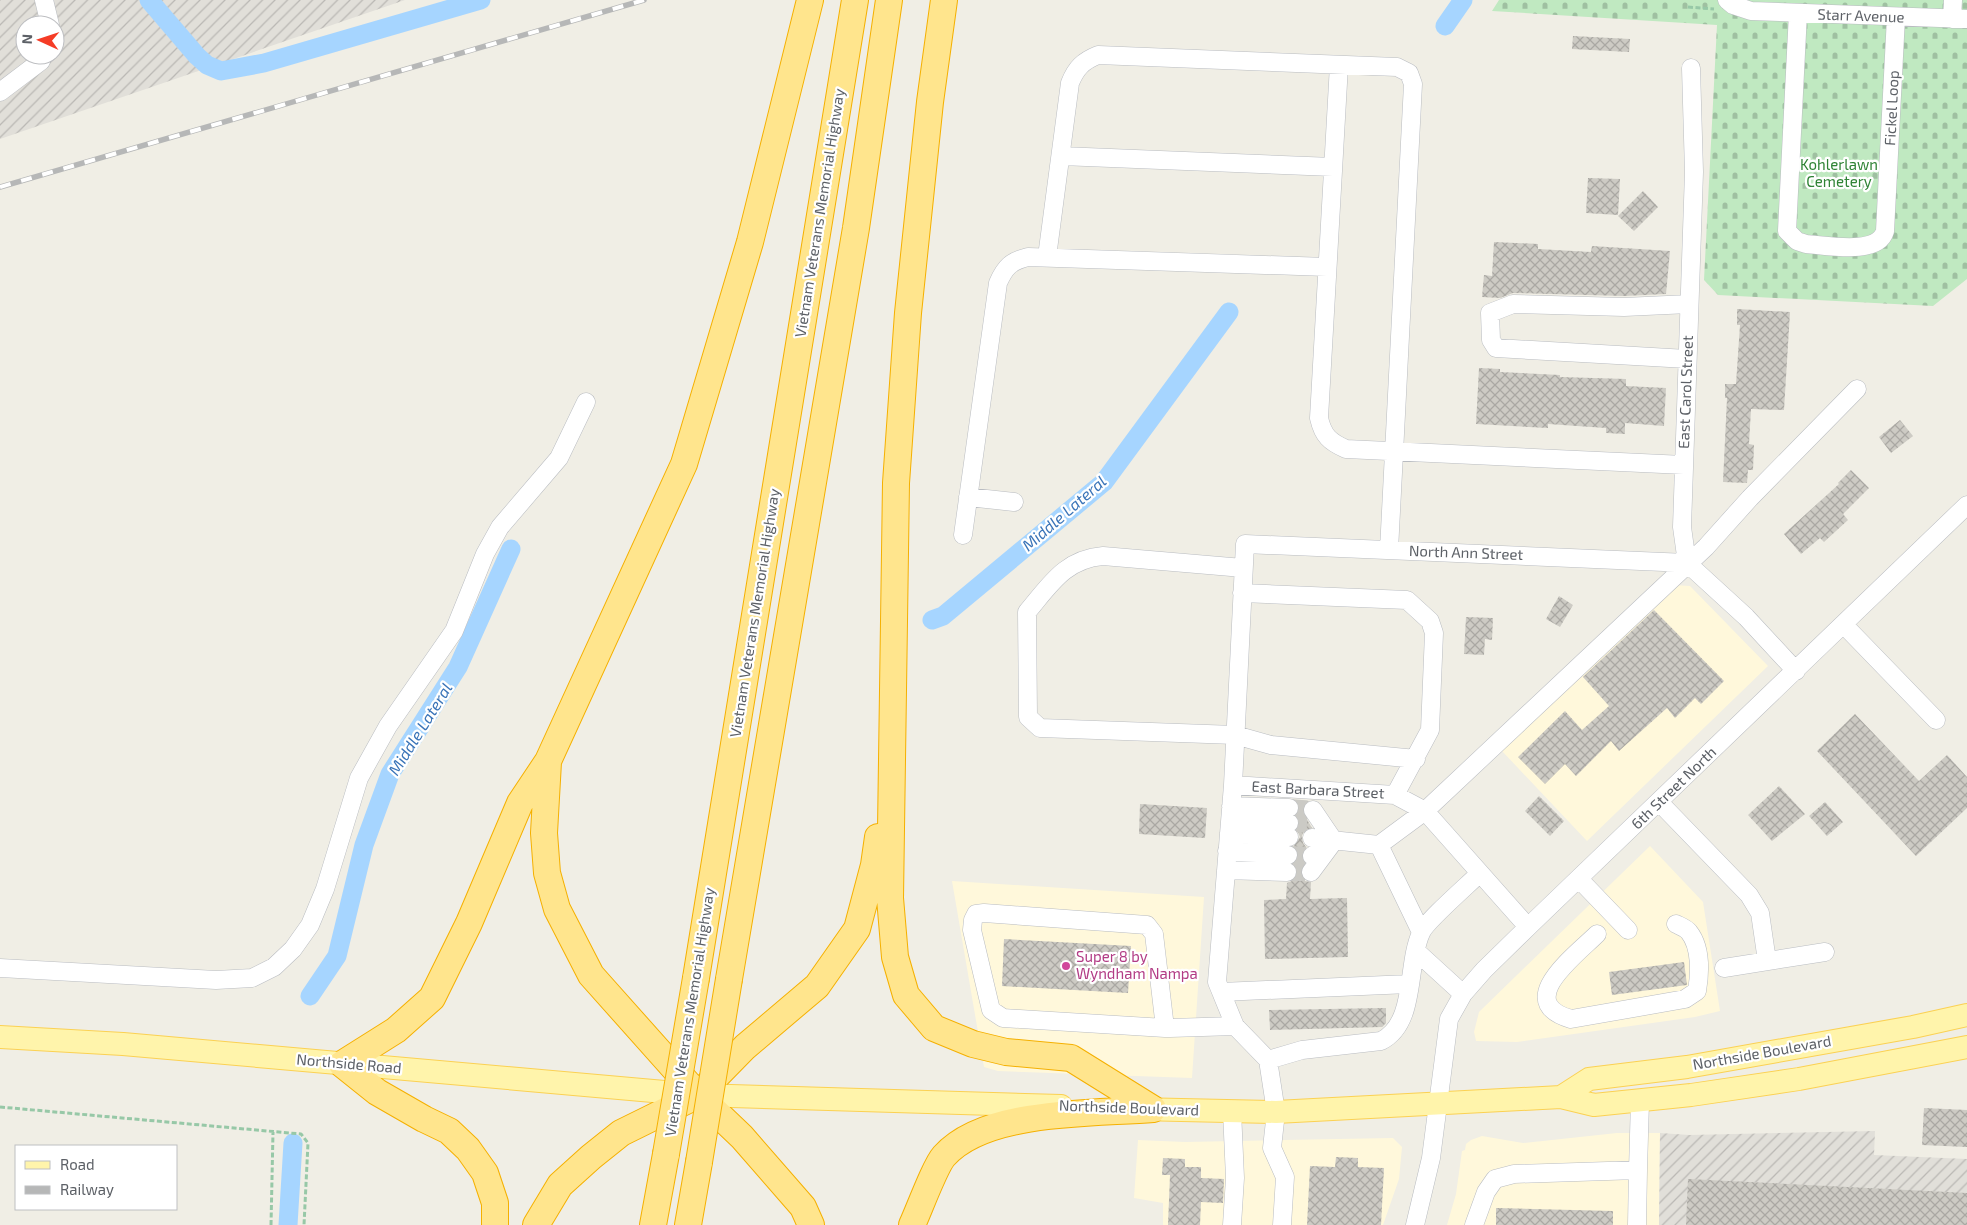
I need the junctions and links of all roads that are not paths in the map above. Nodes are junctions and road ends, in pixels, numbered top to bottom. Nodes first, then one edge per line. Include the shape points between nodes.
1 (44, 0) edge
2 (889, 0) edge
3 (944, 0) edge
4 (1727, 0) edge
5 (1953, 0) edge
6 (855, 2) edge
7 (808, 9) edge
8 (1798, 13) junction
9 (48, 15) edge
10 (1896, 17) junction
11 (1959, 19) edge
12 (36, 65) edge
13 (1339, 65) junction
14 (1691, 68) dead end
15 (0, 92) edge
16 (1061, 156) junction
17 (1333, 167) junction
18 (1047, 257) junction
19 (1327, 266) junction
20 (1689, 304) junction
21 (1687, 359) junction
22 (1857, 389) dead end
23 (586, 402) dead end
24 (1394, 451) junction
25 (1684, 465) junction
26 (968, 497) junction
27 (1014, 502) dead end
28 (1967, 505) edge
29 (962, 535) dead end
30 (1245, 544) joint
31 (1389, 550) junction
32 (1687, 563) junction
33 (1243, 568) junction
34 (1242, 593) junction
35 (1844, 625) junction
36 (1796, 671) junction
37 (1936, 720) dead end
38 (1235, 735) junction
39 (893, 742) junction
40 (1416, 758) junction
41 (548, 761) junction
42 (1233, 785) junction
43 (1396, 794) junction
44 (1659, 802) junction
45 (1425, 811) junction
46 (1230, 820) junction
47 (1312, 840) junction
48 (1334, 841) junction
49 (1379, 845) junction
50 (1227, 851) junction
51 (1226, 870) junction
52 (1480, 873) junction
53 (1578, 879) junction
54 (1676, 924) dead end
55 (1528, 927) junction
56 (1628, 930) dead end
57 (1421, 932) junction
58 (1597, 934) dead end
59 (1416, 952) junction
60 (1825, 952) dead end
61 (1767, 961) junction
62 (0, 968) edge
63 (1724, 968) dead end
64 (1409, 984) junction
65 (1221, 992) junction
66 (1463, 994) junction
67 (1967, 1015) edge
68 (1235, 1026) junction
69 (1165, 1028) junction
70 (0, 1037) edge
71 (1967, 1047) edge
72 (1268, 1060) junction
73 (342, 1064) junction
74 (698, 1095) junction
75 (1561, 1097) junction
76 (1640, 1101) junction
77 (1438, 1102) junction
78 (1153, 1109) junction
79 (1232, 1111) junction
80 (1276, 1112) junction
81 (1638, 1170) junction
82 (495, 1225) edge
83 (536, 1225) edge
84 (653, 1225) edge
85 (688, 1225) edge
86 (811, 1225) edge
87 (912, 1225) edge
88 (1232, 1225) edge
89 (1282, 1225) edge
90 (1415, 1225) edge
91 (1474, 1225) edge
92 (1637, 1225) edge

1 - 9 street
2 - 85 highway, bridge via 856,228
3 - 39 highway via 908,313 896,483
4 - 8 street, Starr Avenue via 1752,11
5 - 11 street
6 - 84 highway, Vietnam Veterans Memorial Highway, bridge
7 - 41 highway via 750,242 684,464
8 - 10 street, Starr Avenue
8 - 10 street, Fickel Loop via 1787,231 1797,241 1806,244 1864,247 1879,241 1885,231
10 - 11 street, Starr Avenue
12 - 15 street
13 - 16 street via 1098,55 1085,60 1074,72
13 - 17 street
13 - 24 street via 1397,67 1409,73 1413,84
14 - 20 street, East Carol Street via 1694,172
16 - 17 street
16 - 18 street
17 - 19 street
18 - 19 street
18 - 26 street via 1028,256 1014,260 1004,268 998,283
19 - 24 street via 1319,418 1322,433 1332,443 1346,449
20 - 21 street, East Carol Street
20 - 21 street via 1624,307 1513,304 1490,313 1490,340 1496,348
21 - 25 street, East Carol Street
22 - 32 street
23 - 62 street via 559,458 500,527 485,554 454,631 388,726 359,778 325,889 310,926 294,949 274,968 252,978 216,980
24 - 25 street
24 - 31 street
25 - 32 street, East Carol Street via 1682,526
26 - 27 street
26 - 29 street
28 - 35 street, 6th Street North
30 - 31 street, North Ann Street
30 - 33 street, East Barbara Street
31 - 32 street, North Ann Street
32 - 36 street via 1746,617
32 - 45 street
33 - 34 street, East Barbara Street
33 - 38 street via 1085,557 1065,569 1027,612 1028,717 1040,728
34 - 38 street, East Barbara Street
34 - 40 street via 1407,600 1419,610 1430,621 1434,633 1430,730
35 - 36 street, 6th Street North
35 - 37 street
36 - 44 street, 6th Street North
38 - 40 street via 1271,745
38 - 42 street, East Barbara Street
39 - 74 highway via 874,865 857,929 817,986 744,1047
39 - 78 highway via 890,898 895,958 906,995 934,1028 973,1044 1006,1052 1071,1058
40 - 43 street
41 - 73 highway via 520,803 469,923 432,998 396,1030
41 - 74 highway via 544,833 547,873 557,910 591,975
42 - 43 street, East Barbara Street
42 - 46 street
43 - 45 street, East Barbara Street
44 - 53 street, 6th Street North
44 - 61 street via 1750,895 1760,913
45 - 49 street
45 - 52 street, East Barbara Street
46 - 46 street via 1289,823
46 - 50 street
47 - 48 street
47 - 48 street
47 - 48 street
48 - 49 street
49 - 57 street
50 - 51 street
50 - 51 street via 1288,863
51 - 65 street via 1216,982
52 - 55 street, East Barbara Street
52 - 57 street
53 - 55 street, 6th Street North
53 - 56 street
54 - 58 street via 1688,930 1695,942 1699,975 1697,991 1686,999 1571,1019 1557,1015 1548,1005 1545,994 1551,980
55 - 66 street, 6th Street North
57 - 59 street
59 - 64 street
59 - 66 street
60 - 61 street
61 - 63 street
64 - 65 street
64 - 72 street via 1401,1022 1392,1035 1381,1041 1302,1050
65 - 68 street
66 - 77 street, 6th Street North via 1449,1019
67 - 75 main road, Northside Boulevard via 1697,1065 1589,1079
68 - 69 street
68 - 72 street
69 - 69 street via 1003,1018 991,1010 972,930 976,914 984,912 1146,925 1154,934
70 - 73 main road, Northside Road via 123,1044
71 - 76 main road, Northside Boulevard via 1799,1079
72 - 80 street
73 - 74 main road, Northside Road
73 - 82 highway via 377,1092 449,1131 468,1149 485,1173 494,1204
74 - 78 main road, Northside Boulevard
74 - 83 highway via 621,1133 591,1157 560,1185
74 - 86 highway via 742,1137 803,1207
75 - 76 main road, Northside Boulevard via 1594,1105
75 - 77 main road, Northside Boulevard
76 - 81 street
77 - 80 main road, Northside Boulevard
77 - 90 street, 6th Street North via 1431,1158
78 - 79 main road, Northside Boulevard
78 - 87 highway via 1014,1120 977,1131 944,1156
79 - 80 main road, Northside Boulevard
79 - 88 street via 1235,1178
80 - 89 street via 1272,1148 1286,1177
81 - 91 street via 1514,1174 1495,1179 1486,1192
81 - 92 street

